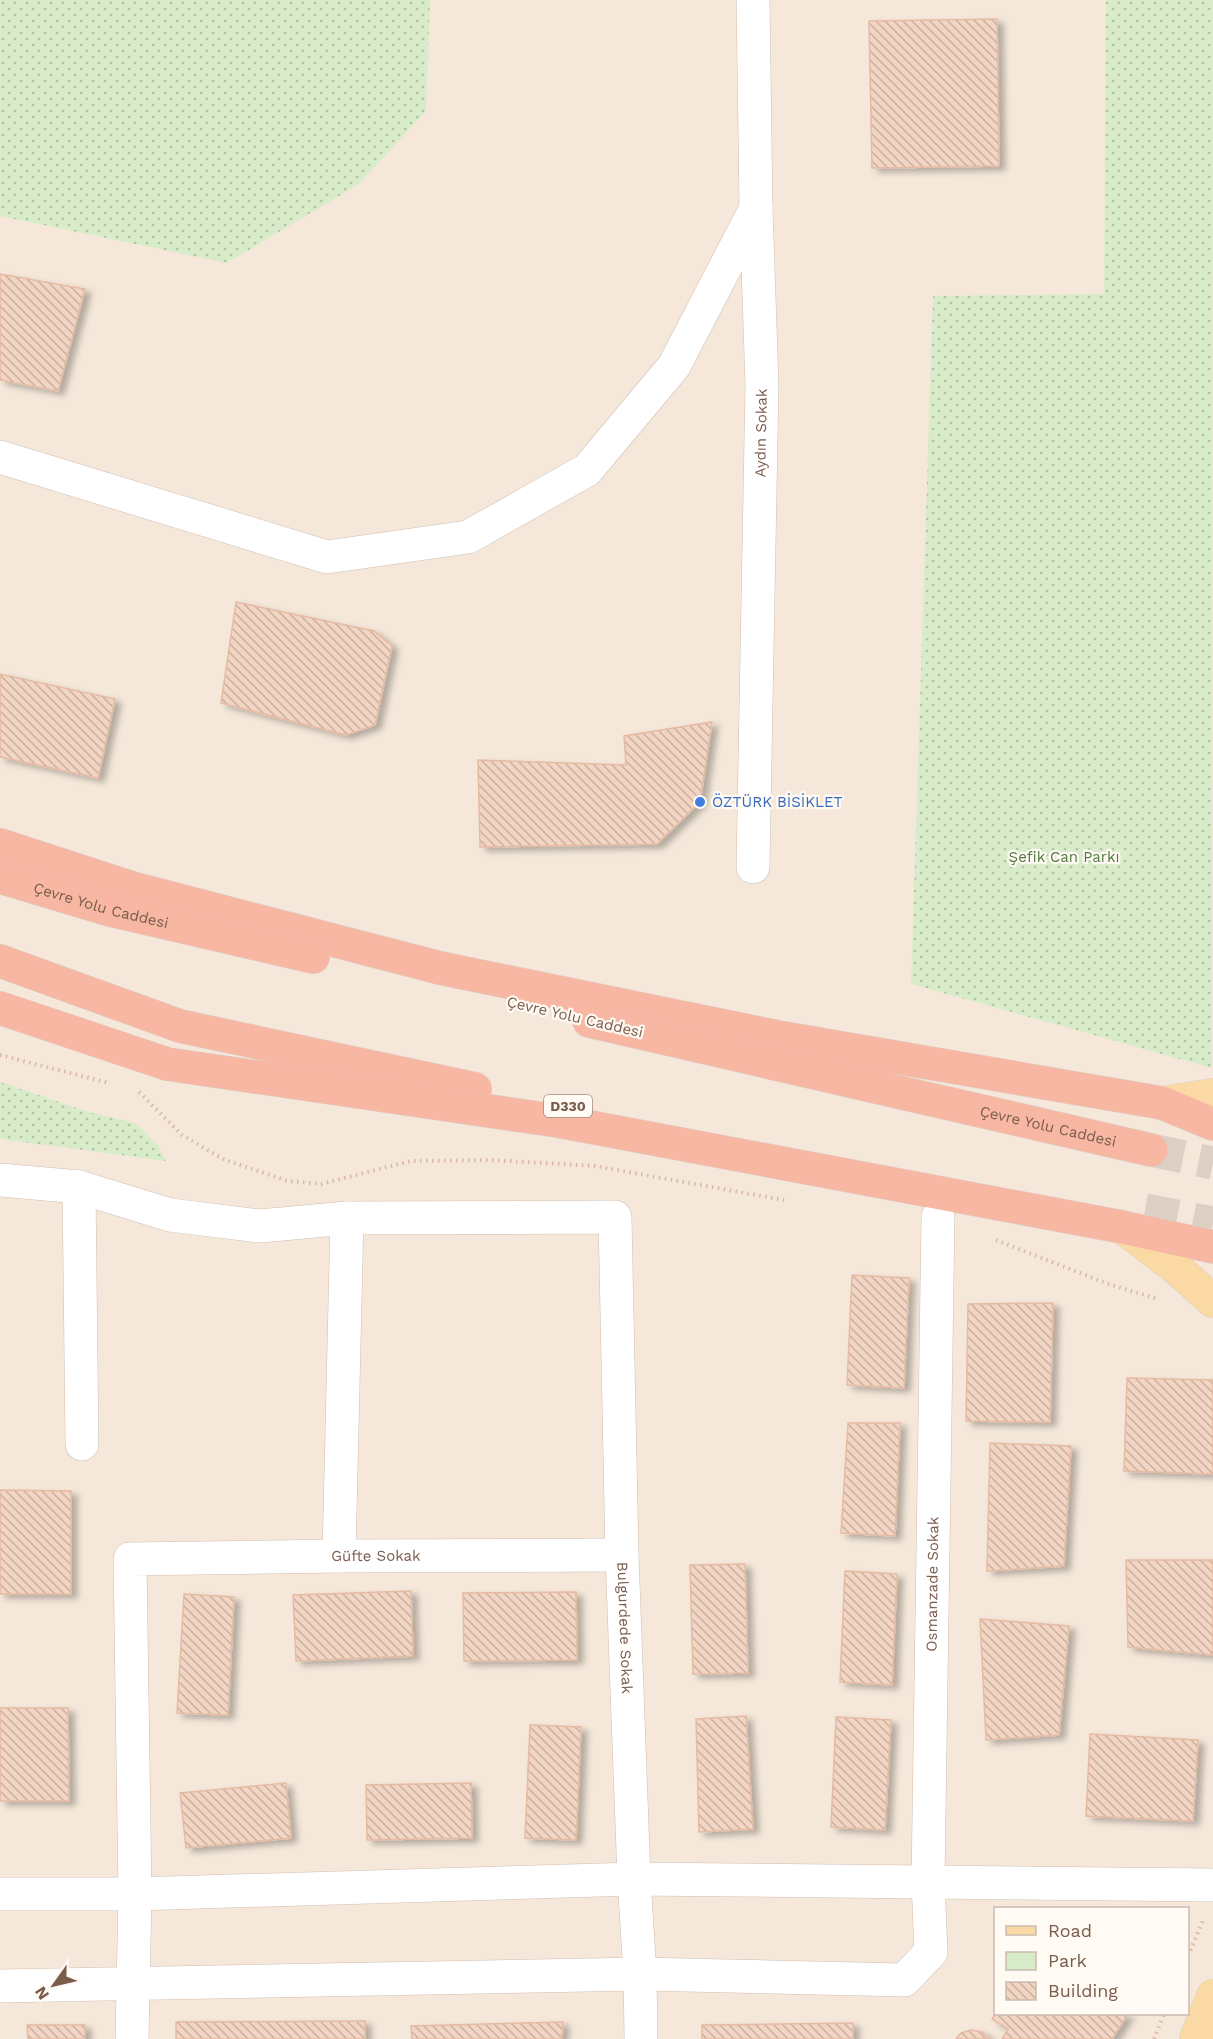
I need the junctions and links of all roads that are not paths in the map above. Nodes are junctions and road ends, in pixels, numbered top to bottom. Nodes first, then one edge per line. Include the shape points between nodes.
1 (753, 0) edge
2 (756, 208) junction
3 (0, 457) edge
4 (0, 845) edge
5 (753, 867) dead end
6 (0, 877) edge
7 (0, 961) edge
8 (0, 1008) edge
9 (1213, 1095) edge
10 (1162, 1103) junction
11 (1213, 1124) edge
12 (1151, 1150) tunnel mouth
13 (0, 1180) edge
14 (79, 1187) junction
15 (938, 1217) dead end
16 (347, 1218) junction
17 (1134, 1219) junction
18 (1213, 1247) edge
19 (1213, 1301) edge
20 (82, 1444) dead end
21 (622, 1555) junction
22 (339, 1556) junction
23 (634, 1879) junction
24 (928, 1881) junction
25 (0, 1894) edge
26 (135, 1894) junction
27 (1211, 1896) edge
28 (640, 1974) junction
29 (134, 1984) junction
30 (0, 1986) edge
31 (1213, 1996) edge
32 (132, 2039) edge
33 (641, 2039) edge
34 (1196, 2039) edge

1 - 2 street, Aydın Sokak
2 - 3 street via 674,366 587,470 468,537 327,557
2 - 5 street, Aydın Sokak via 762,384
4 - 10 highway via 132,888 440,968 778,1037
6 - 12 highway, Çevre Yolu Caddesi via 110,910
7 - 17 highway, D330 via 180,1026
8 - 17 highway via 167,1064 558,1121
9 - 10 main road
10 - 11 highway
13 - 14 street
14 - 16 street via 170,1215 260,1226
14 - 20 street
15 - 24 street, Osmanzade Sokak
16 - 21 street, Bulgurdede Sokak via 615,1217
16 - 22 street
17 - 18 highway
17 - 19 main road via 1176,1268
21 - 22 street, Güfte Sokak
21 - 23 street, Bulgurdede Sokak
22 - 26 street, Güfte Sokak via 130,1559
23 - 24 street
23 - 26 street
23 - 28 street, Bulgurdede Sokak
24 - 27 street
24 - 28 street, Osmanzade Sokak via 931,1952 904,1980
25 - 26 street
26 - 29 street
28 - 29 street
28 - 33 street, Bulgurdede Sokak
29 - 30 street
29 - 32 street
31 - 34 main road

